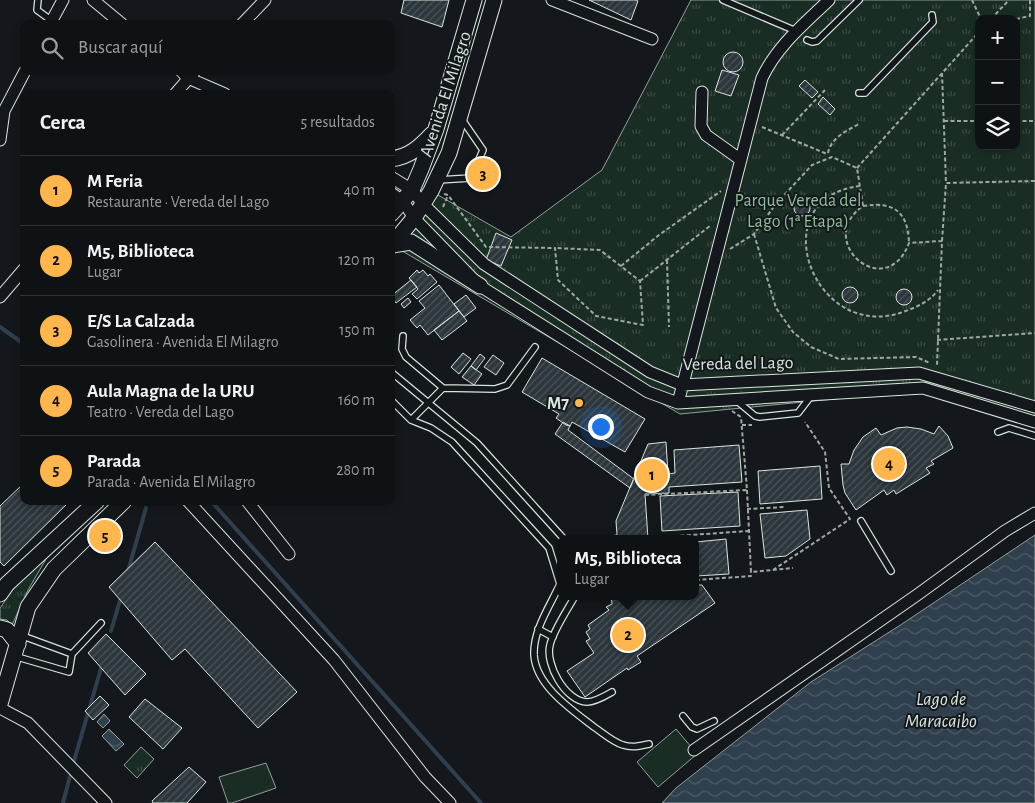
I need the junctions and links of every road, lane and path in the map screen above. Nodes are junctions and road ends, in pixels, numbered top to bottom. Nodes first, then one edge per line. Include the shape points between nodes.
1 (38, 0) edge
2 (63, 0) edge
3 (93, 0) edge
4 (265, 0) edge
5 (474, 0) edge
6 (494, 0) edge
7 (552, 0) edge
8 (723, 0) edge
9 (829, 0) edge
10 (859, 0) edge
11 (972, 0) edge
12 (1009, 0) edge
13 (1030, 0) edge
14 (932, 15) dead end
15 (978, 15) edge
16 (995, 15) edge
17 (1030, 16) junction
18 (1035, 16) edge
19 (1020, 18) edge
20 (49, 20) edge
21 (52, 20) edge
22 (117, 20) edge
23 (246, 20) edge
24 (796, 31) junction
25 (975, 36) edge
26 (652, 39) dead end
27 (807, 40) dead end
28 (942, 73) junction
29 (23, 75) edge
30 (187, 75) edge
31 (192, 75) edge
32 (177, 90) edge
33 (218, 90) edge
34 (825, 90) dead end
35 (702, 92) dead end
36 (859, 93) dead end
37 (2, 109) edge
38 (460, 117) junction
39 (944, 121) junction
40 (975, 121) edge
41 (1020, 121) edge
42 (1035, 121) edge
43 (859, 124) dead end
44 (760, 126) dead end
45 (436, 129) junction
46 (782, 135) junction
47 (0, 140) edge
48 (827, 154) junction
49 (395, 159) edge
50 (826, 159) junction
51 (741, 160) junction
52 (857, 168) junction
53 (436, 180) junction
54 (1035, 181) edge
55 (946, 182) junction
56 (395, 184) edge
57 (860, 186) junction
58 (725, 188) dead end
59 (402, 195) edge
60 (448, 196) dead end
61 (423, 204) junction
62 (863, 206) junction
63 (395, 207) edge
64 (414, 218) junction
65 (716, 221) dead end
66 (754, 234) junction
67 (395, 241) edge
68 (942, 242) junction
69 (909, 244) junction
70 (395, 245) edge
71 (555, 248) junction
72 (726, 251) dead end
73 (666, 260) junction
74 (621, 266) junction
75 (20, 274) edge
76 (640, 281) junction
77 (480, 286) junction
78 (940, 289) junction
79 (0, 297) edge
80 (668, 327) dead end
81 (1035, 333) edge
82 (403, 336) dead end
83 (938, 340) junction
84 (535, 347) dead end
85 (395, 375) edge
86 (682, 385) junction
87 (443, 388) junction
88 (812, 394) junction
89 (735, 400) junction
90 (428, 402) junction
91 (678, 403) junction
92 (395, 404) edge
93 (1035, 407) edge
94 (741, 417) dead end
95 (411, 420) junction
96 (805, 422) dead end
97 (1035, 422) edge
98 (742, 425) junction
99 (755, 425) dead end
100 (998, 432) dead end
101 (1035, 436) edge
102 (746, 490) junction
103 (645, 496) dead end
104 (93, 505) edge
105 (120, 505) edge
106 (192, 505) edge
107 (250, 505) edge
108 (785, 507) dead end
109 (747, 509) junction
110 (1035, 513) edge
111 (861, 521) dead end
112 (748, 531) junction
113 (560, 535) edge
114 (691, 535) edge
115 (289, 554) dead end
116 (793, 568) dead end
117 (773, 570) junction
118 (891, 571) dead end
119 (751, 572) junction
120 (557, 574) edge
121 (699, 580) edge
122 (3, 588) edge
123 (557, 590) edge
124 (573, 600) edge
125 (101, 623) dead end
126 (0, 628) edge
127 (538, 629) junction
128 (554, 637) junction
129 (17, 645) junction
130 (72, 654) junction
131 (612, 692) dead end
132 (0, 704) edge
133 (0, 708) edge
134 (683, 716) dead end
135 (714, 721) dead end
136 (649, 744) dead end
137 (694, 750) dead end
138 (106, 803) edge
139 (450, 803) edge

1 - 20 lane via 37,10
2 - 21 street
3 - 22 street
4 - 23 street
5 - 45 main road, Avenida El Milagro
6 - 38 main road, Avenida El Milagro
7 - 26 street
8 - 24 lane
9 - 24 street
10 - 27 lane via 817,40
11 - 15 path
12 - 16 path
13 - 17 path
14 - 36 lane via 932,22 865,93
17 - 18 path
17 - 19 path
24 - 51 street via 770,61 762,78
25 - 28 path
28 - 39 path
28 - 52 path
29 - 37 street
30 - 32 street
31 - 33 street
34 - 46 path
35 - 51 street via 703,130
37 - 47 street
38 - 53 main road, Avenida El Milagro via 449,153
38 - 53 lane via 483,153 471,178
39 - 40 path
39 - 55 path
41 - 42 path
43 - 48 path via 833,141
44 - 46 path
45 - 49 main road via 418,149
45 - 59 main road, Avenida El Milagro
46 - 48 path
48 - 50 path
50 - 52 path via 832,157
50 - 66 path via 812,165 775,205
51 - 86 street
52 - 57 path
53 - 61 main road, Avenida El Milagro
54 - 55 path
55 - 68 path
56 - 59 street
57 - 62 path
57 - 78 path via 832,194 811,215 806,248 811,270 821,286 838,304 850,311 874,317 886,317 920,306
58 - 74 path
59 - 61 street, Vereda del Lago
59 - 63 main road, Avenida El Milagro
59 - 64 street, Vereda del Lago
60 - 71 path via 486,247
61 - 64 main road, Avenida El Milagro
61 - 86 street, Vereda del Lago via 484,264 650,372
62 - 69 path via 886,205 899,212 907,224
62 - 69 path via 847,226 846,240 858,262 870,268 895,264 904,256
64 - 67 main road, Avenida El Milagro
64 - 77 street, Vereda del Lago
65 - 73 path
66 - 72 path
66 - 83 path via 776,308 793,332 811,348 839,359 916,357 936,366
68 - 69 path
68 - 78 path
70 - 77 main road via 411,242
71 - 74 path via 600,250
71 - 76 path via 558,280 596,316 643,324
73 - 76 path
73 - 80 path
74 - 76 path
75 - 79 street
77 - 91 street, Vereda del Lago via 648,392
78 - 83 path
81 - 83 path
82 - 87 lane via 402,350 406,357
84 - 87 lane via 507,385 494,389
85 - 90 lane
86 - 91 street
86 - 93 street, Vereda del Lago via 919,373
87 - 90 lane
88 - 89 street, Vereda del Lago
88 - 89 lane via 798,413 760,417
88 - 97 street, Vereda del Lago via 923,388
89 - 91 street, Vereda del Lago
90 - 95 lane
90 - 113 lane via 477,444
92 - 95 lane
94 - 98 path
95 - 120 lane via 452,442 549,548
96 - 117 path via 825,452 829,488 850,519
98 - 99 path
98 - 102 path
100 - 101 lane via 1009,428
102 - 103 path
102 - 109 path
104 - 122 main road
105 - 129 main road via 54,569 28,607
106 - 139 street via 334,660 425,777
107 - 115 street
108 - 109 path
109 - 112 path
110 - 137 street via 1005,530
111 - 118 lane
112 - 114 path
112 - 119 path
116 - 117 path
117 - 119 path
119 - 121 path via 751,576
123 - 127 lane
124 - 128 lane
125 - 130 lane
126 - 129 main road via 7,630
127 - 128 lane
127 - 136 lane via 534,646 539,674 564,705 622,745
128 - 131 lane via 550,644 551,666 570,695 586,702
129 - 130 lane
129 - 130 lane via 69,672
129 - 132 main road
133 - 138 street via 28,723
134 - 135 lane via 697,729

